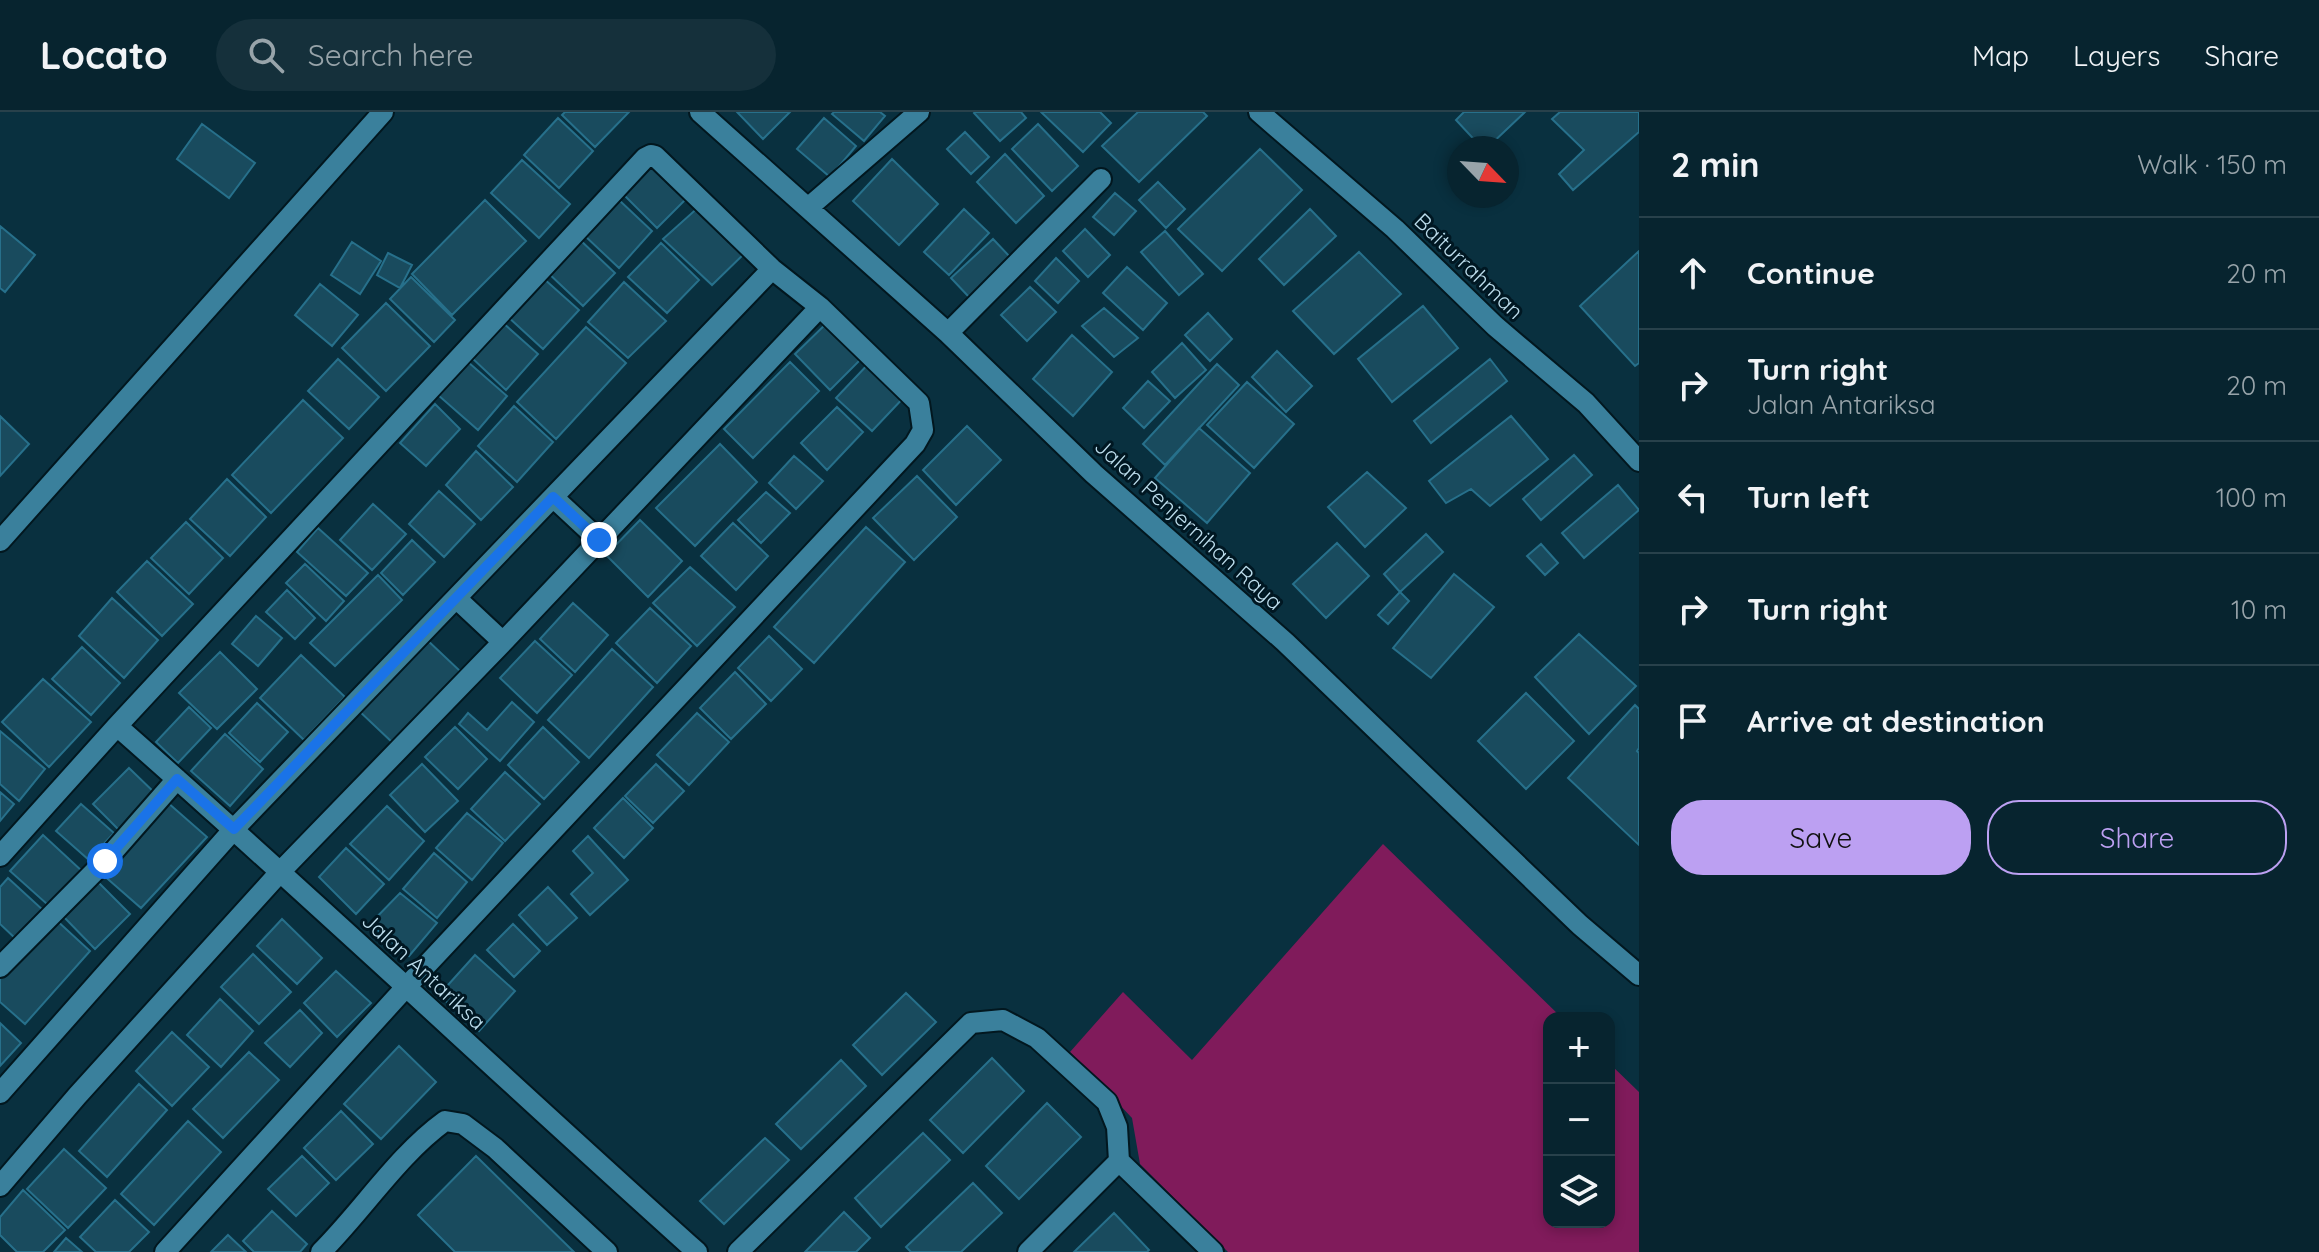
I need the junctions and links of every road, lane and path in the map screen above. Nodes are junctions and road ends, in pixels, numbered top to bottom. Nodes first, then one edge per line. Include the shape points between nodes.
1 (383, 112) edge
2 (919, 112) edge
3 (1259, 112) edge
4 (702, 113) edge
5 (1101, 179) dead end
6 (809, 207) junction
7 (772, 269) junction
8 (820, 307) junction
9 (948, 333) junction
10 (1639, 461) edge
11 (553, 497) junction
12 (599, 540) junction
13 (0, 541) edge
14 (457, 599) junction
15 (503, 642) junction
16 (117, 726) junction
17 (177, 779) junction
18 (234, 829) junction
19 (0, 856) edge
20 (281, 871) junction
21 (0, 967) edge
22 (1639, 975) edge
23 (406, 987) junction
24 (0, 1093) edge
25 (1119, 1161) junction
26 (0, 1186) edge
27 (165, 1252) edge
28 (321, 1252) edge
29 (607, 1252) edge
30 (697, 1252) edge
31 (738, 1252) edge
32 (1028, 1252) edge
33 (1213, 1252) edge

1 - 13 street
2 - 6 street
3 - 10 street, Baiturrahman via 1586,403
4 - 6 street, Jalan Penjernihan Raya
5 - 9 street
6 - 9 street, Jalan Penjernihan Raya
7 - 8 street
7 - 11 street
7 - 16 street via 655,156 645,158
8 - 12 street
8 - 23 street via 919,403 923,430 915,444
9 - 22 street, Jalan Penjernihan Raya
11 - 12 street
11 - 14 street
12 - 15 street
14 - 15 street
14 - 18 street
15 - 20 street
16 - 17 street, Jalan Antariksa
16 - 19 street
17 - 18 street, Jalan Antariksa
17 - 21 street
18 - 20 street, Jalan Antariksa
18 - 24 street
20 - 23 street, Jalan Antariksa
20 - 26 street
23 - 27 street
23 - 30 street, Jalan Antariksa
25 - 31 street via 1117,1127 1107,1102 1037,1038 1003,1020 971,1023
25 - 32 street
25 - 33 street
28 - 29 street via 422,1138 445,1121 478,1134

